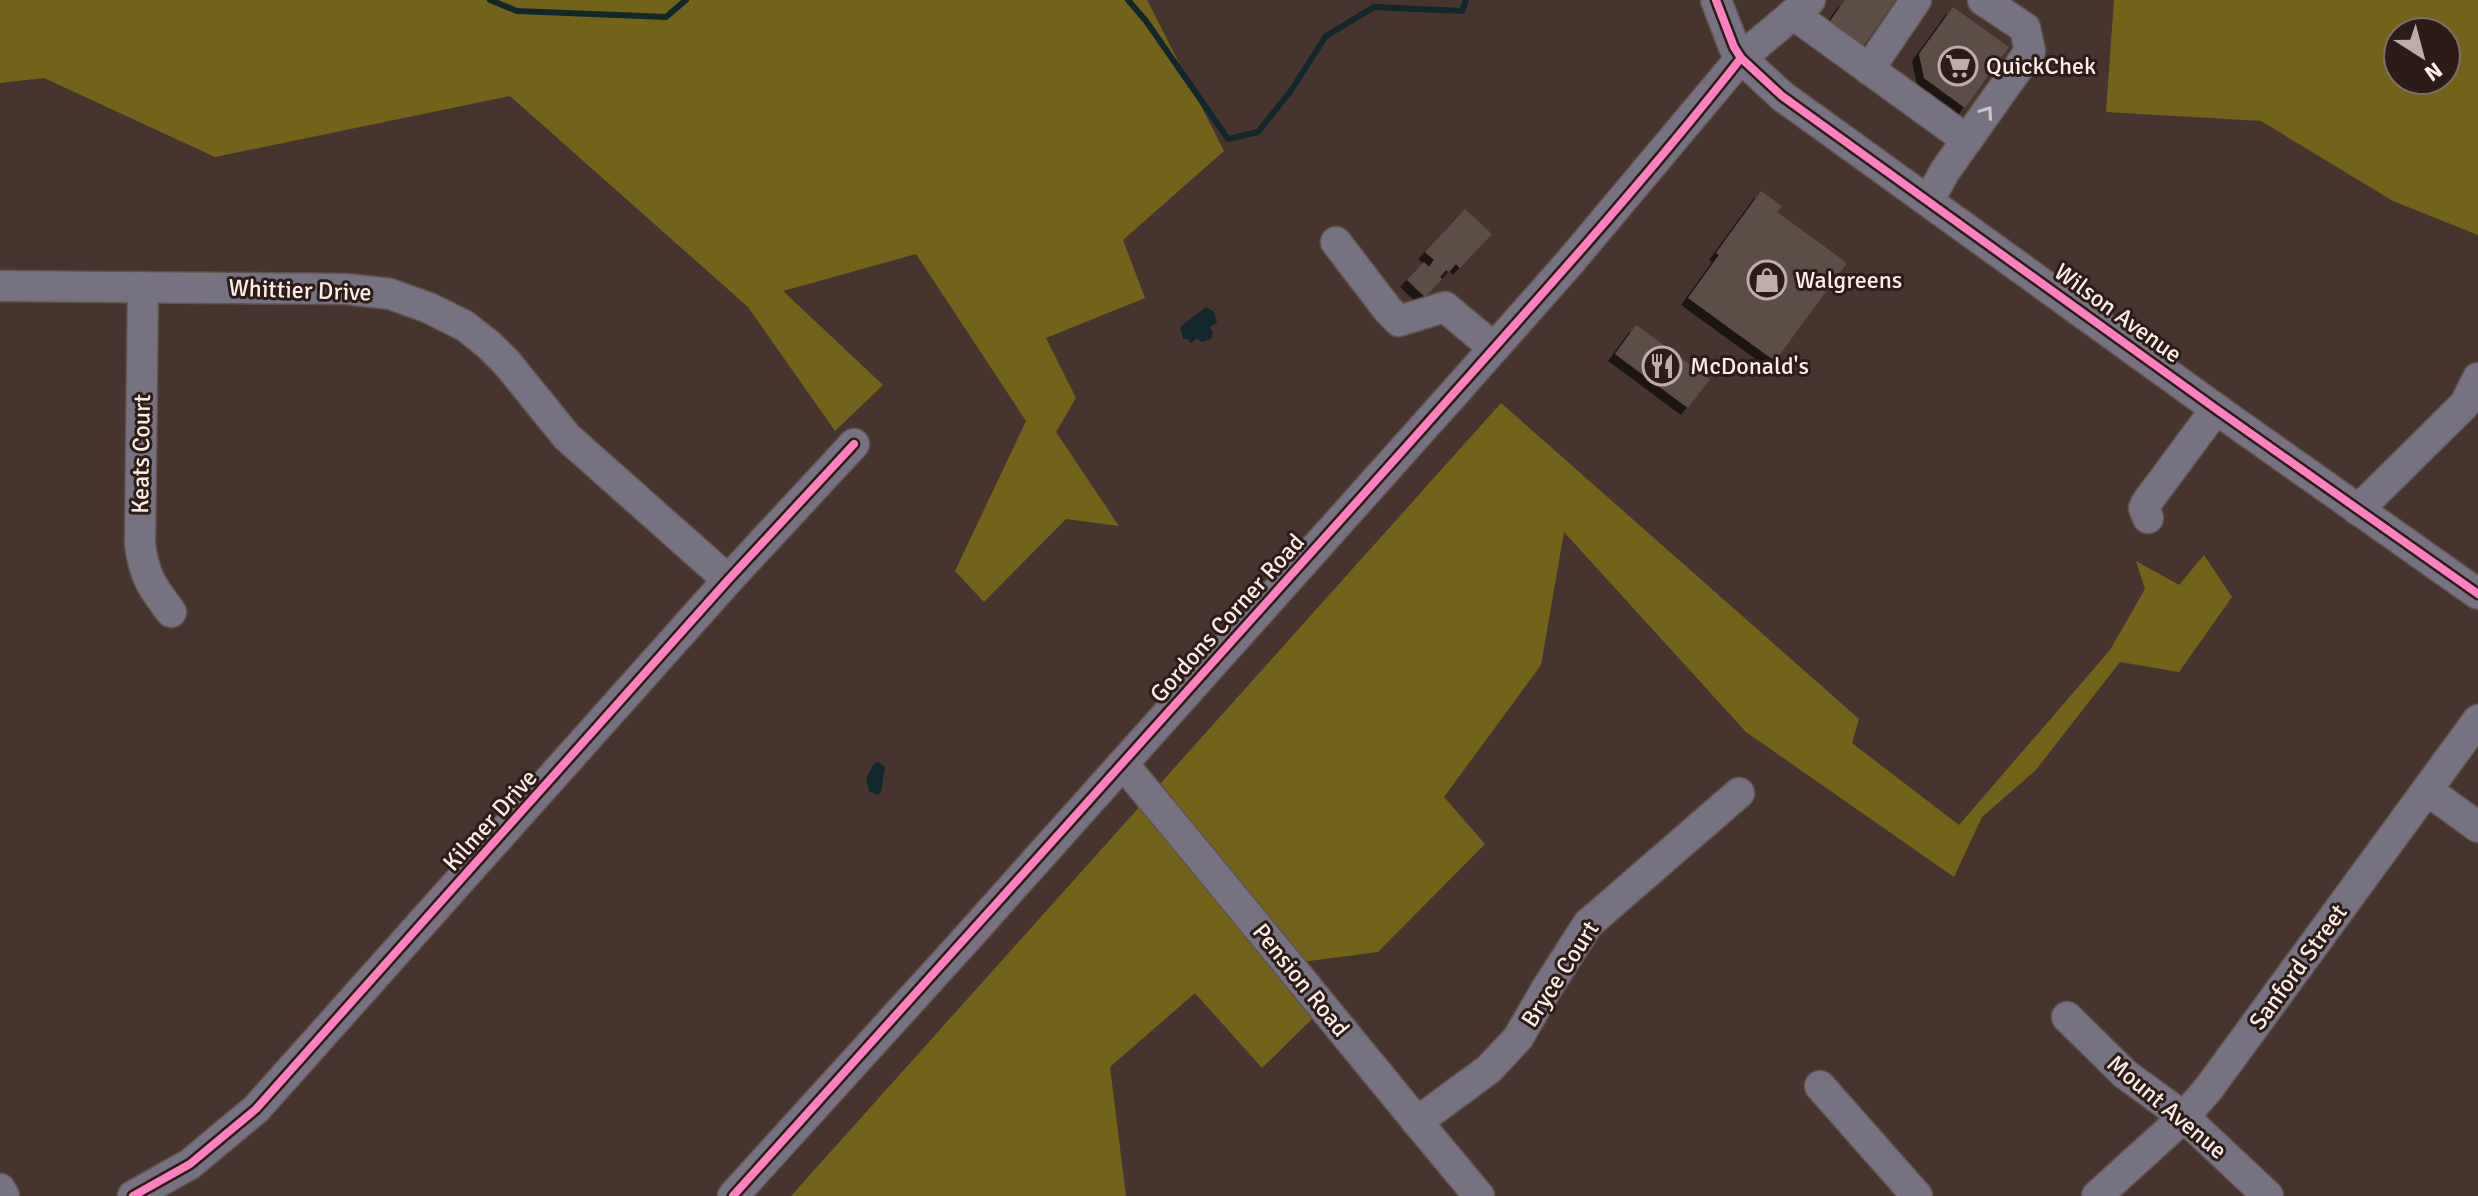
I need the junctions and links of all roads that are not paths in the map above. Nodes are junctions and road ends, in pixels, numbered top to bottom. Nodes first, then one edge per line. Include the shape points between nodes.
1 (1716, 0) edge
2 (1916, 0) edge
3 (1983, 0) edge
4 (1801, 7) edge
5 (1741, 58) junction
6 (1869, 69) junction
7 (1967, 140) junction
8 (1929, 200) junction
9 (1336, 242) dead end
10 (0, 286) edge
11 (143, 287) junction
12 (1494, 348) junction
13 (2478, 378) edge
14 (2216, 409) junction
15 (854, 444) dead end
16 (2358, 510) junction
17 (2148, 518) dead end
18 (728, 580) junction
19 (2478, 594) edge
20 (171, 612) dead end
21 (2478, 720) edge
22 (2467, 757) edge
23 (1123, 764) junction
24 (2427, 790) junction
25 (1739, 793) dead end
26 (2478, 827) edge
27 (2067, 1017) dead end
28 (1820, 1086) dead end
29 (2184, 1117) junction
30 (1417, 1122) junction
31 (0, 1189) edge
32 (4, 1196) edge
33 (133, 1196) edge
34 (733, 1196) edge
35 (1479, 1196) edge
36 (1917, 1196) edge
37 (2097, 1196) edge
38 (2268, 1196) edge

1 - 5 street
2 - 6 street
7 -> 3 street via 2030,51 2025,28
4 - 5 street, Gordons Corner Road
4 - 6 street
5 - 8 street, Wilson Avenue via 1782,96
5 - 12 street, Gordons Corner Road
6 - 7 street
7 - 8 street
8 - 14 street, Wilson Avenue
9 - 12 street via 1399,321 1445,307
10 - 11 street, Whittier Drive
11 - 18 street, Whittier Drive via 346,289 390,294 443,313 489,345 567,437
11 - 20 street, Keats Court via 140,544 150,585
12 - 23 street, Gordons Corner Road
13 - 16 street via 2465,404
14 - 16 street, Wilson Avenue
14 - 17 street via 2147,502
15 - 18 street, Kilmer Drive
16 - 19 street, Wilson Avenue
18 - 33 street, Kilmer Drive via 256,1109 190,1164
21 - 22 street, Sanford Street
22 - 24 street, Sanford Street
23 - 30 street, Pension Road
23 - 34 street, Gordons Corner Road
24 - 26 street
24 - 29 street, Sanford Street
25 - 30 street, Bryce Court via 1588,924 1518,1038 1489,1069
27 - 29 street, Mount Avenue via 2125,1074
28 - 36 street
29 - 37 street, Sanford Street
29 - 38 street, Mount Avenue
30 - 35 street, Pension Road
31 - 32 street

